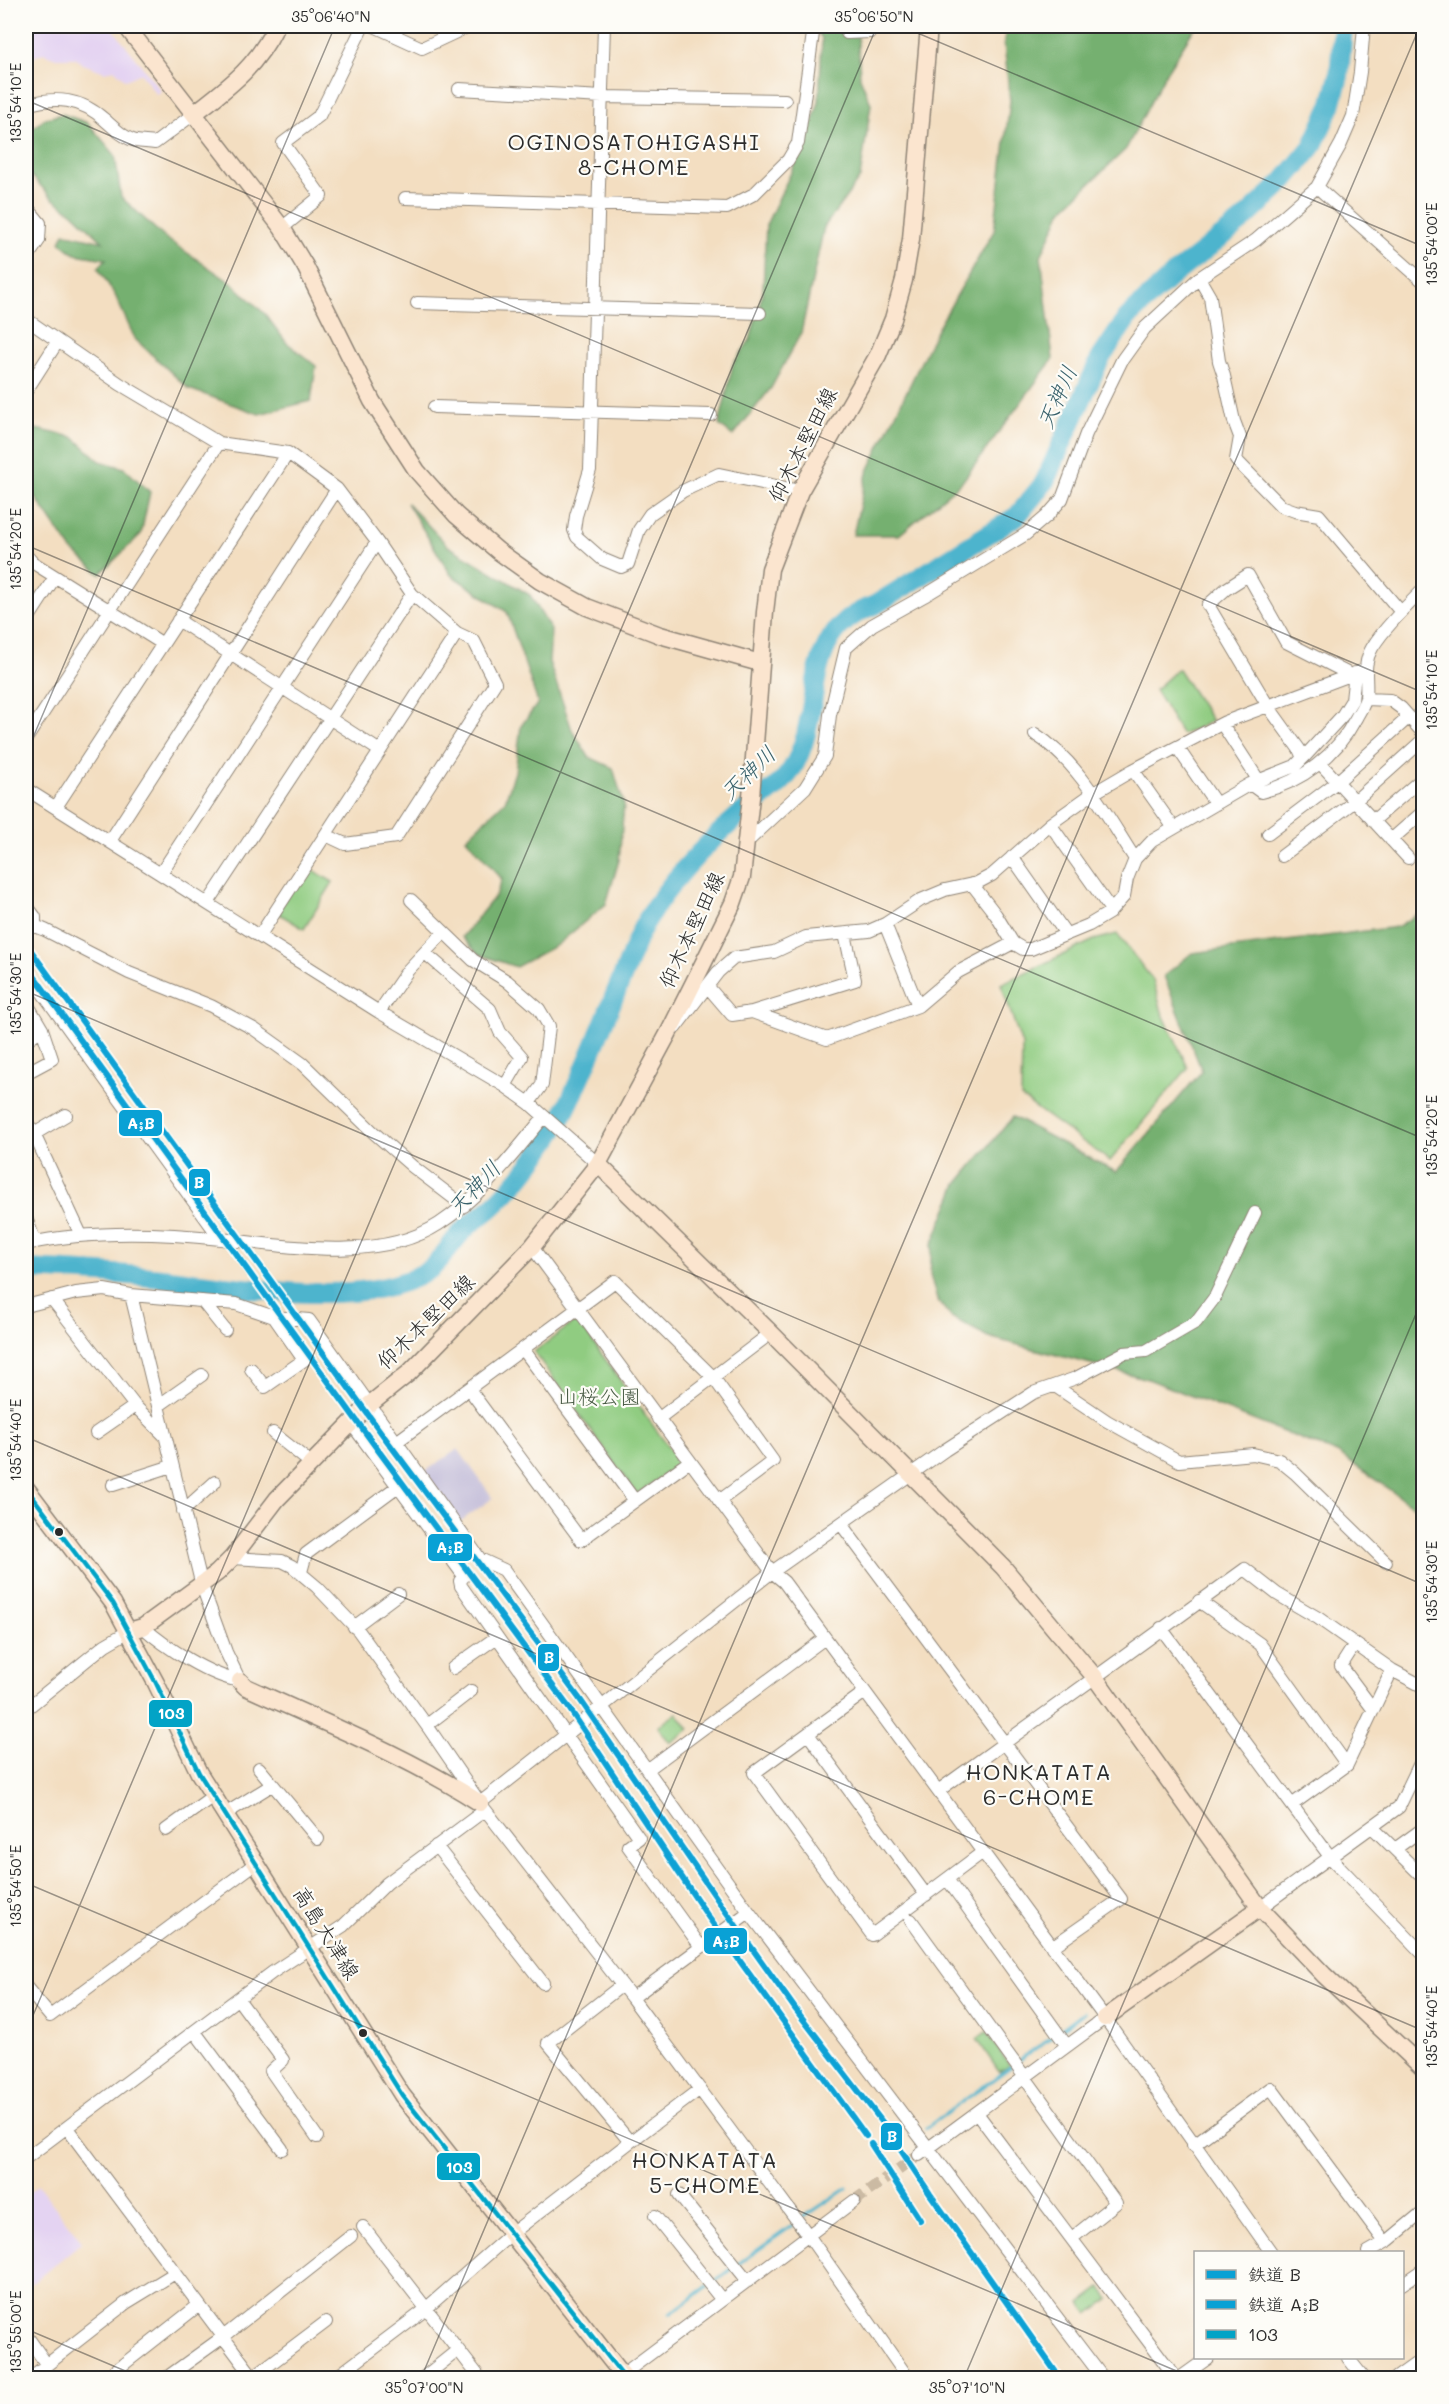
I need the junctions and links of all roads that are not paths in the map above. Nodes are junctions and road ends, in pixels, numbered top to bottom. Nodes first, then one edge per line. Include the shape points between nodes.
1 (126, 26) edge
2 (276, 26) edge
3 (363, 26) edge
4 (374, 26) edge
5 (469, 26) edge
6 (604, 26) edge
7 (814, 26) edge
8 (929, 26) edge
9 (1364, 26) edge
10 (847, 32) edge
11 (870, 32) dead end
12 (459, 89) dead end
13 (602, 97) junction
14 (785, 100) dead end
15 (26, 105) edge
16 (195, 113) junction
17 (1317, 187) junction
18 (405, 198) dead end
19 (600, 204) junction
20 (26, 206) edge
21 (282, 228) junction
22 (26, 259) edge
23 (1199, 278) junction
24 (1424, 282) edge
25 (417, 303) dead end
26 (595, 309) junction
27 (760, 313) dead end
28 (26, 319) edge
29 (58, 341) junction
30 (26, 391) edge
31 (434, 407) dead end
32 (592, 413) junction
33 (711, 415) dead end
34 (219, 443) junction
35 (288, 453) junction
36 (338, 489) junction
37 (800, 491) junction
38 (377, 542) junction
39 (26, 555) edge
40 (55, 577) junction
41 (1424, 589) edge
42 (412, 594) junction
43 (110, 610) junction
44 (1401, 612) junction
45 (178, 620) junction
46 (26, 622) edge
47 (457, 633) junction
48 (163, 644) junction
49 (231, 655) junction
50 (760, 663) junction
51 (1357, 673) junction
52 (282, 688) junction
53 (1366, 699) junction
54 (1268, 706) junction
55 (1409, 717) junction
56 (330, 719) junction
57 (1222, 724) junction
58 (1035, 734) dead end
59 (1424, 734) edge
60 (1424, 739) edge
61 (26, 740) edge
62 (1177, 747) junction
63 (380, 751) junction
64 (1303, 758) junction
65 (1320, 763) junction
66 (1133, 770) junction
67 (1424, 777) edge
68 (1254, 782) junction
69 (1337, 782) junction
70 (26, 789) edge
71 (1092, 794) junction
72 (1355, 801) junction
73 (1216, 804) junction
74 (56, 807) junction
75 (1424, 811) edge
76 (1373, 821) junction
77 (1050, 824) junction
78 (1174, 828) junction
79 (1268, 834) dead end
80 (326, 835) junction
81 (1391, 840) junction
82 (110, 841) junction
83 (747, 842) junction
84 (1282, 856) dead end
85 (1012, 857) junction
86 (1135, 858) junction
87 (1408, 858) dead end
88 (161, 873) junction
89 (972, 884) junction
90 (411, 900) dead end
91 (208, 903) junction
92 (26, 905) edge
93 (1111, 910) junction
94 (885, 924) junction
95 (30, 927) edge
96 (444, 932) junction
97 (845, 934) junction
98 (1066, 934) junction
99 (260, 935) junction
100 (1012, 943) junction
101 (425, 953) junction
102 (26, 970) edge
103 (708, 987) junction
104 (26, 1002) edge
105 (918, 1006) junction
106 (379, 1012) junction
107 (752, 1012) junction
108 (42, 1029) junction
109 (668, 1034) junction
110 (26, 1040) edge
111 (26, 1074) edge
112 (505, 1086) junction
113 (529, 1103) junction
114 (66, 1115) dead end
115 (26, 1121) edge
116 (549, 1121) junction
117 (34, 1134) junction
118 (598, 1164) junction
119 (464, 1206) junction
120 (1255, 1213) dead end
121 (26, 1218) edge
122 (81, 1235) junction
123 (220, 1239) junction
124 (30, 1243) edge
125 (532, 1247) junction
126 (131, 1295) junction
127 (52, 1299) junction
128 (202, 1301) junction
129 (26, 1306) edge
130 (578, 1309) junction
131 (274, 1317) junction
132 (225, 1330) dead end
133 (771, 1333) junction
134 (523, 1349) junction
135 (251, 1369) dead end
136 (202, 1375) dead end
137 (713, 1377) junction
138 (1055, 1386) junction
139 (469, 1389) junction
140 (369, 1405) junction
141 (135, 1406) junction
142 (158, 1406) junction
143 (658, 1419) junction
144 (351, 1423) junction
145 (96, 1433) dead end
146 (273, 1433) dead end
147 (165, 1436) junction
148 (395, 1443) junction
149 (690, 1461) junction
150 (312, 1464) junction
151 (172, 1466) junction
152 (912, 1473) junction
153 (215, 1482) dead end
154 (113, 1485) dead end
155 (398, 1486) junction
156 (26, 1488) edge
157 (635, 1501) junction
158 (719, 1501) junction
159 (183, 1511) junction
160 (841, 1524) junction
161 (232, 1558) junction
162 (1386, 1562) dead end
163 (301, 1572) junction
164 (772, 1572) junction
165 (202, 1586) junction
166 (398, 1594) dead end
167 (1199, 1601) junction
168 (354, 1627) junction
169 (1161, 1628) junction
170 (136, 1629) junction
171 (496, 1637) junction
172 (825, 1638) junction
173 (1355, 1644) junction
174 (453, 1668) dead end
175 (1392, 1670) junction
176 (1094, 1676) junction
177 (240, 1681) junction
178 (1424, 1687) edge
179 (471, 1691) dead end
180 (865, 1692) junction
181 (601, 1708) junction
182 (26, 1709) edge
183 (1373, 1709) junction
184 (427, 1725) junction
185 (808, 1734) junction
186 (566, 1735) junction
187 (1004, 1743) junction
188 (1424, 1755) edge
189 (1347, 1765) junction
190 (259, 1768) dead end
191 (646, 1770) junction
192 (272, 1785) junction
193 (938, 1791) junction
194 (213, 1796) junction
195 (1293, 1804) junction
196 (482, 1806) junction
197 (225, 1814) junction
198 (1373, 1828) junction
199 (1424, 1828) edge
200 (166, 1830) dead end
201 (318, 1839) dead end
202 (436, 1846) junction
203 (1395, 1849) junction
204 (982, 1852) junction
205 (1331, 1858) junction
206 (256, 1863) junction
207 (1424, 1878) edge
208 (947, 1879) junction
209 (926, 1895) junction
210 (1260, 1908) junction
211 (749, 1912) junction
212 (911, 1920) dead end
213 (701, 1947) junction
214 (1052, 1947) junction
215 (309, 1948) junction
216 (1421, 1949) edge
217 (543, 1983) dead end
218 (622, 1985) junction
219 (26, 1987) edge
220 (632, 1998) junction
221 (238, 1999) junction
222 (1105, 2018) junction
223 (195, 2032) junction
224 (1067, 2046) junction
225 (1424, 2069) edge
226 (1026, 2076) junction
227 (700, 2089) junction
228 (977, 2113) junction
229 (67, 2128) junction
230 (317, 2137) dead end
231 (630, 2142) junction
232 (1193, 2145) junction
233 (282, 2149) dead end
234 (924, 2151) junction
235 (26, 2158) edge
236 (679, 2195) dead end
237 (854, 2201) tunnel mouth
238 (1424, 2211) edge
239 (655, 2216) dead end
240 (363, 2227) dead end
241 (801, 2227) junction
242 (511, 2234) junction
243 (351, 2236) dead end
244 (1072, 2238) junction
245 (1385, 2242) junction
246 (1270, 2251) edge
247 (1371, 2251) edge
248 (1424, 2270) edge
249 (740, 2271) junction
250 (175, 2273) junction
251 (1404, 2283) edge
252 (722, 2300) junction
253 (199, 2305) junction
254 (426, 2308) junction
255 (326, 2322) dead end
256 (26, 2335) edge
257 (223, 2337) junction
258 (458, 2350) junction
259 (1424, 2358) edge
260 (1207, 2359) edge
261 (1349, 2359) edge
262 (46, 2366) junction
263 (624, 2377) edge
264 (254, 2378) edge
265 (30, 2379) edge
266 (106, 2379) edge
267 (166, 2379) edge
268 (335, 2379) edge
269 (423, 2379) edge
270 (480, 2379) edge
271 (908, 2379) edge
272 (1103, 2379) edge
273 (1178, 2379) edge
274 (1364, 2379) edge
275 (1396, 2379) edge

1 - 16 main road
2 - 16 main road via 266,47 244,74
3 - 21 street via 319,116 283,143 321,196
4 - 5 street via 422,48
6 - 13 street
7 - 19 street via 798,143 788,160 754,194 727,208
8 - 37 main road, 仰木本堅田線 via 911,239 893,319 878,355
9 - 17 street via 1353,116
10 - 11 street
12 - 13 street
13 - 14 street
13 - 19 street
15 - 16 street via 62,99 82,105 135,141 155,143
16 - 21 main road
17 - 23 street via 1256,240
17 - 24 street
18 - 19 street
19 - 26 street
20 - 22 street via 40,223 39,240
21 - 50 main road via 372,401 417,471 456,515 540,581 587,607 660,635
23 - 44 street via 1210,297 1219,361 1240,437 1236,460 1281,506 1319,516
23 - 83 street via 1144,328 1122,360 1086,434 1062,500 1047,516 1026,534 872,625 846,648 825,756 805,788
25 - 26 street
26 - 27 street
26 - 32 street
28 - 29 street
29 - 30 street
29 - 34 street via 120,384
31 - 32 street
32 - 33 street
32 - 37 street via 590,470 574,530 577,537 613,565 628,564 639,530 650,514 719,474
34 - 35 street
34 - 43 street
35 - 36 street
35 - 45 street
36 - 38 street
36 - 49 street
37 - 50 main road, 仰木本堅田線 via 770,569
38 - 42 street
38 - 52 street
39 - 40 street
40 - 43 street
40 - 46 street
41 - 44 street
42 - 47 street
42 - 56 street
43 - 48 street
43 - 61 street
44 - 51 street
45 - 48 street
45 - 49 street
47 - 63 street
47 - 80 street via 474,641 495,683 396,837 345,844
48 - 74 street
49 - 52 street
49 - 82 street
50 - 83 main road, 仰木本堅田線
51 - 53 street
51 - 54 street
51 - 54 street via 1286,642 1248,575 1208,605
51 - 64 street via 1352,700 1342,716
52 - 56 street
52 - 88 street
53 - 55 street via 1390,700
53 - 65 street via 1350,730
54 - 57 street
54 - 64 street
55 - 59 street
55 - 69 street
56 - 63 street
56 - 91 street
57 - 62 street
57 - 68 street
58 - 71 street via 1053,746
60 - 72 street
62 - 66 street
62 - 73 street
63 - 80 street
64 - 68 street via 1295,766
65 - 68 street via 1282,787 1261,792
65 - 69 street
66 - 71 street
66 - 78 street
67 - 76 street
68 - 73 street
69 - 72 street
69 - 79 street
70 - 74 street
71 - 77 street
71 - 86 street
72 - 76 street
72 - 84 street
73 - 78 street
74 - 82 street
75 - 81 street
76 - 81 street
77 - 85 street
77 - 93 street
78 - 86 street via 1152,841
80 - 99 street
81 - 87 street
82 - 88 street
83 - 109 main road, 仰木本堅田線 via 733,903
85 - 89 street via 992,875
85 - 98 street
86 - 93 street via 1124,896
88 - 91 street
89 - 94 street via 921,900
89 - 100 street
90 - 96 street
91 - 99 street
92 - 95 street via 35,918
93 - 98 street
94 - 97 street
94 - 105 street
95 - 119 street via 211,1006 254,1029 303,1064 373,1132
96 - 101 street
96 - 113 street via 539,1009 549,1026 542,1085
97 - 103 street via 806,937 774,952 734,958
97 - 107 street via 855,980
98 - 100 street via 1031,949 1023,950
99 - 106 street
100 - 105 street via 958,972
101 - 106 street via 408,969
101 - 112 street via 490,1009 500,1032 522,1057
102 - 123 street
103 - 107 street via 732,1015
103 - 109 street via 680,1025
104 - 108 street
105 - 107 street via 827,1039
106 - 112 street
108 - 110 street
108 - 111 street via 52,1059
109 - 118 main road, 仰木本堅田線
112 - 113 street
113 - 116 street
114 - 117 street
115 - 117 street
116 - 118 street
116 - 119 street
117 - 122 street
118 - 125 main road, 仰木本堅田線
118 - 133 main road
119 - 123 street via 423,1233 371,1246 311,1249
120 - 138 street via 1215,1297 1196,1322 1146,1351 1124,1353
121 - 124 street
122 - 123 street via 116,1233
122 - 124 street
125 - 130 street
125 - 140 main road, 仰木本堅田線 via 409,1373
126 - 127 street via 104,1290
126 - 128 street
126 - 142 street
127 - 129 street
127 - 141 street
128 - 131 street via 236,1304
128 - 132 street
130 - 134 street
130 - 137 street via 615,1281
130 - 143 street
131 - 135 street via 304,1360 265,1388
131 - 140 street via 309,1320
133 - 137 street
133 - 152 main road
134 - 139 street
134 - 157 street
136 - 142 street
137 - 143 street
137 - 158 street via 773,1461
138 - 152 street via 1033,1392
138 - 162 street via 1107,1421 1179,1461 1253,1454 1279,1460
139 - 148 street
139 - 157 street via 581,1540
140 - 144 main road, 仰木本堅田線
140 - 148 street
141 - 145 street
141 - 147 street
142 - 147 street
143 - 149 street
144 - 150 main road, 仰木本堅田線
144 - 155 street
146 - 150 street
147 - 151 street
148 - 181 street via 480,1559 504,1570
149 - 157 street
149 - 158 street
150 - 161 main road, 仰木本堅田線 via 277,1499
151 - 154 street
151 - 159 street
152 - 160 street
152 - 176 main road via 1003,1567
153 - 159 street
155 - 163 street via 306,1554
155 - 171 street via 464,1576 461,1586
156 - 170 main road, 高島大津線
158 - 164 street
159 - 165 street
160 - 164 street
160 - 187 street
161 - 163 street via 282,1561
161 - 165 main road, 仰木本堅田線
163 - 168 street
164 - 172 street via 784,1582
164 - 181 street
165 - 170 main road, 仰木本堅田線
165 - 177 street
166 - 168 street
167 - 169 street
167 - 173 street via 1245,1569
167 - 189 street via 1260,1644
168 - 184 street
169 - 176 street
169 - 195 street
170 - 177 street via 223,1678
170 - 182 street via 105,1645
170 - 194 main road, 高島大津線 via 179,1735
171 - 174 street
171 - 186 street
172 - 180 street
172 - 191 street
173 - 175 street
173 - 183 street via 1341,1666
175 - 178 street
175 - 183 street
176 - 187 street
176 - 210 main road
177 - 196 main road via 447,1782
179 - 184 street
180 - 185 street
180 - 193 street
181 - 186 street
181 - 191 street
183 - 189 street
184 - 196 street
185 - 209 street
185 - 209 street via 754,1773 872,1935
186 - 196 street
186 - 213 street via 639,1838 628,1846
187 - 193 street
187 - 214 street via 1121,1899
188 - 198 street via 1399,1807
189 - 195 street
190 - 192 street
191 - 211 street
192 - 197 street
192 - 201 street
193 - 204 street
194 - 197 main road, 高島大津線
194 - 200 street
195 - 205 street
196 - 202 street
196 - 218 street
197 - 206 main road, 高島大津線
198 - 203 street
198 - 205 street
199 - 203 street
202 - 215 street via 387,1883 343,1926
202 - 217 street
203 - 207 street
204 - 208 street
204 - 214 street
205 - 210 street
205 - 216 street
206 - 215 main road, 高島大津線
206 - 219 street via 50,2016
208 - 209 street
208 - 224 street
210 - 222 main road
210 - 225 main road
211 - 213 street
211 - 234 street
212 - 226 street
213 - 220 street
214 - 222 street
215 - 221 street
215 - 242 main road, 高島大津線 via 402,2095
218 - 220 street
218 - 231 street via 549,2043
220 - 227 street
221 - 223 street
221 - 230 street via 283,2060 271,2071
222 - 224 street
222 - 232 street
223 - 229 street
223 - 233 street
224 - 226 street
226 - 228 street
226 - 244 street via 1116,2203
227 - 231 street
227 - 241 street
228 - 234 street
228 - 244 street
229 - 235 street
229 - 250 street
231 - 242 street
232 - 245 street via 1271,2088
232 - 246 street
234 - 272 street
236 - 249 street
237 - 241 street
238 - 245 street
239 - 252 street
240 - 254 street
241 - 249 street
241 - 271 street
242 - 254 street
242 - 263 main road, 高島大津線
243 - 257 street
244 - 273 street
245 - 247 street
248 - 251 street
249 - 252 street
250 - 253 street
250 - 262 street via 126,2303
252 - 263 street
253 - 257 street
253 - 266 street
254 - 258 street
254 - 268 street
255 - 264 street
256 - 262 street
257 - 264 street
257 - 267 street
258 - 269 street
258 - 270 street
259 - 275 street
260 - 273 street
261 - 274 street
262 - 265 street

